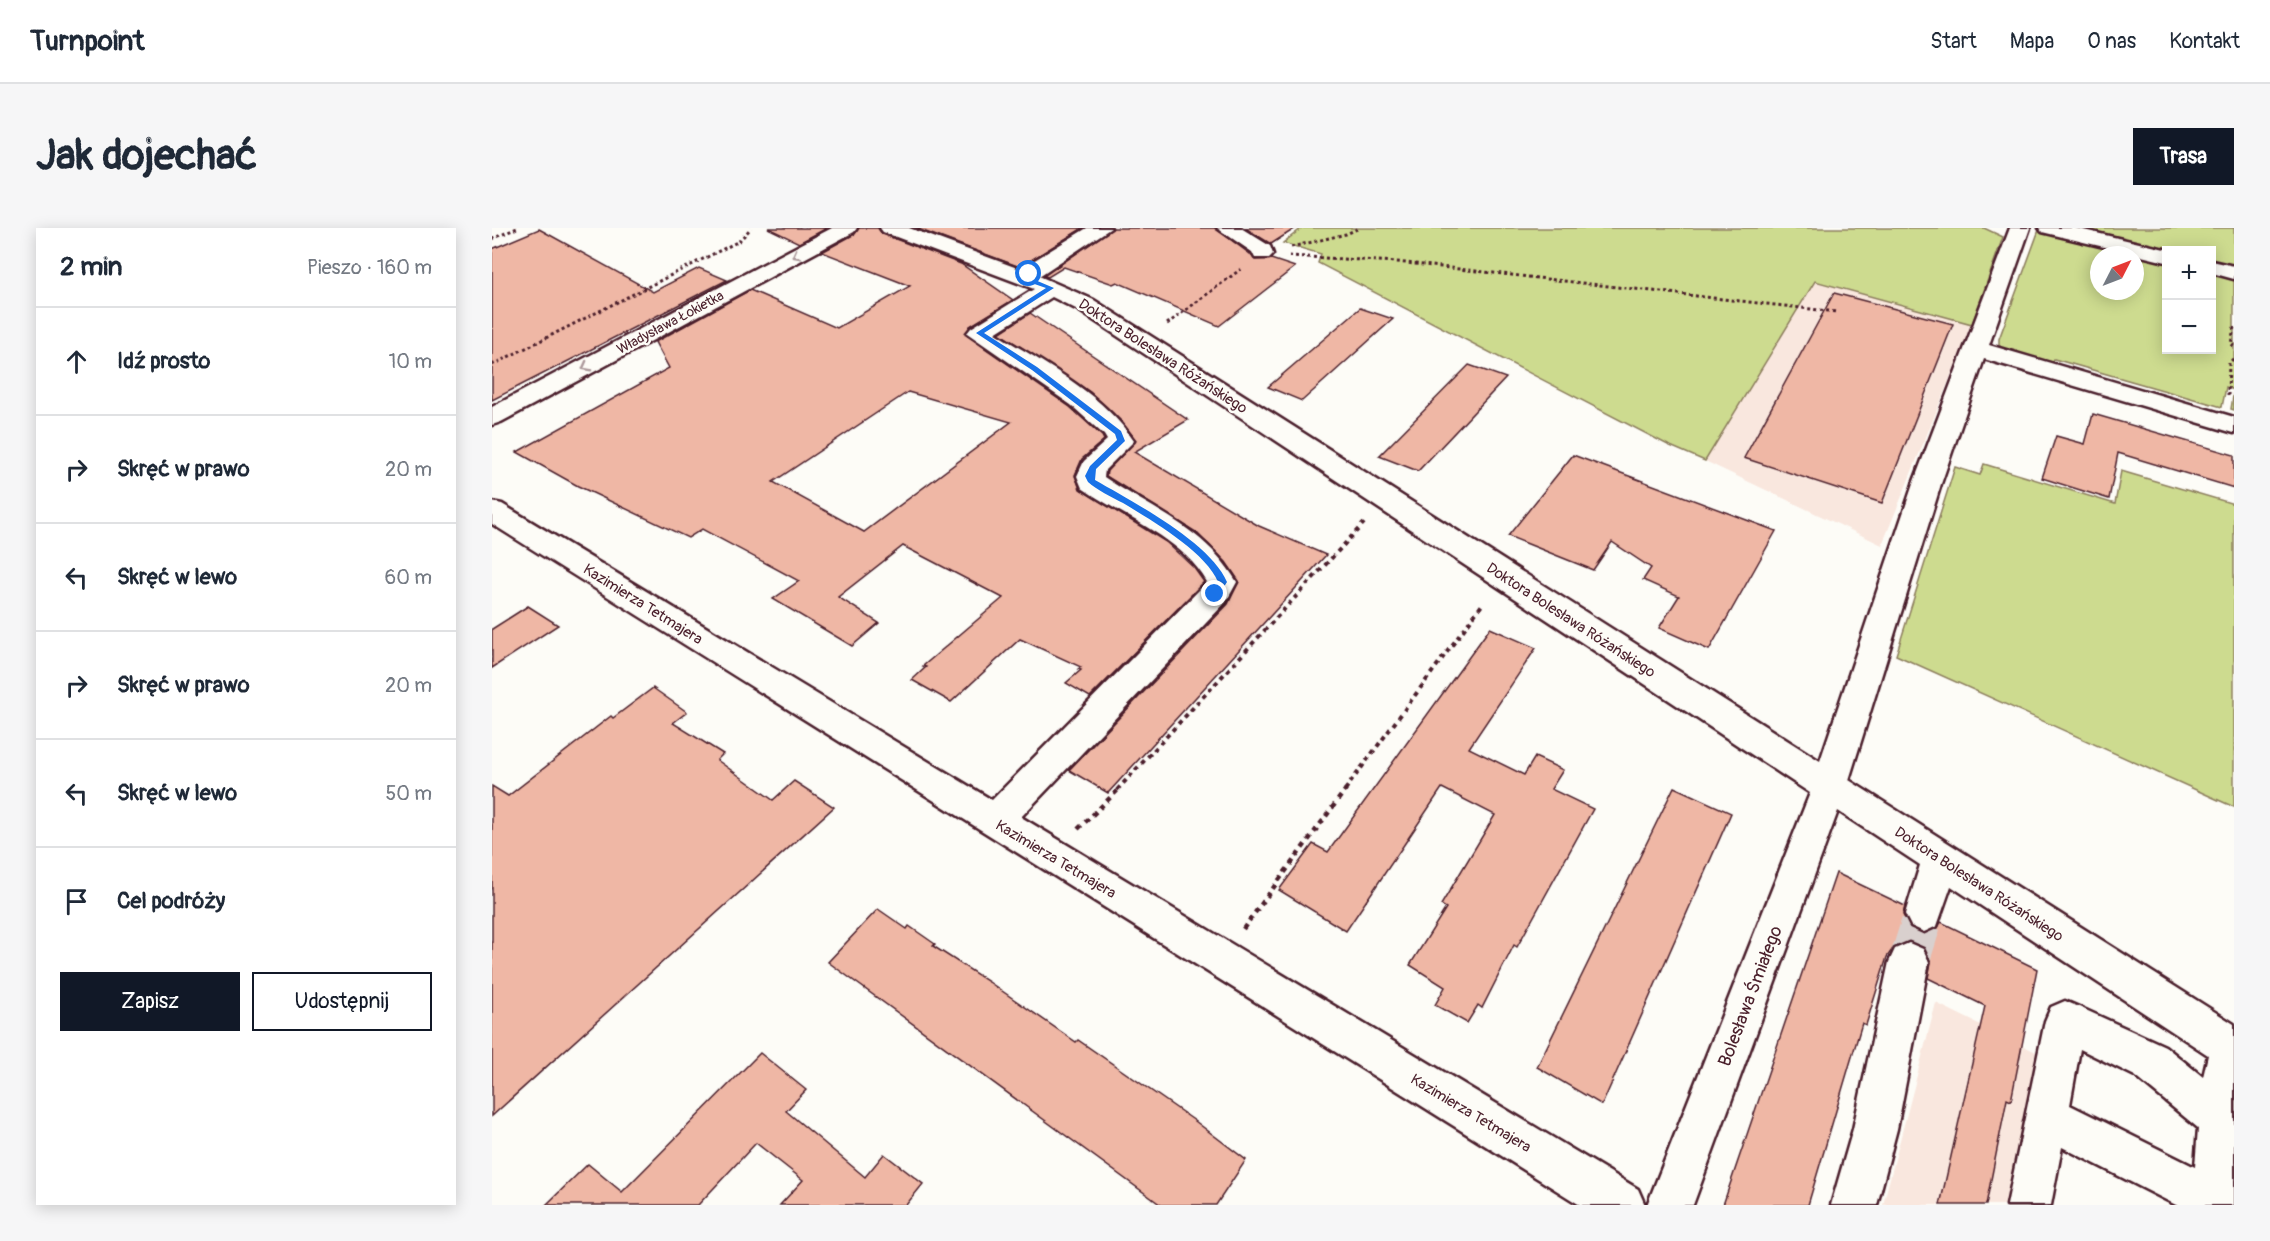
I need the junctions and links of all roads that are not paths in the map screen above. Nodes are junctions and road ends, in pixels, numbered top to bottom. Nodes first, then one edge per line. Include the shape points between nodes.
1 (847, 228) edge
2 (890, 228) edge
3 (1101, 228) edge
4 (1227, 228) edge
5 (2020, 228) edge
6 (2049, 228) edge
7 (1262, 254) road end
8 (2162, 255) edge
9 (2216, 268) edge
10 (2234, 273) edge
11 (1023, 277) junction
12 (1051, 288) junction
13 (1976, 350) junction
14 (492, 417) edge
15 (2230, 424) edge
16 (492, 511) edge
17 (1829, 788) junction
18 (994, 821) junction
19 (1940, 859) junction
20 (1924, 914) tunnel mouth
21 (1909, 962) tunnel mouth
22 (2233, 1048) edge
23 (2046, 1116) junction
24 (2220, 1119) junction
25 (2214, 1203) edge
26 (2029, 1204) edge
27 (1622, 1205) edge
28 (1670, 1205) edge
29 (1854, 1205) edge

1 -> 14 street, Władysława Łokietka
2 - 11 street, Doktora Bolesława Różańskiego
3 - 11 street
4 - 7 street via 1263,250
5 - 13 street, Bolesława Śmiałego
6 - 8 street
9 - 10 street
11 - 12 street, Doktora Bolesława Różańskiego
12 - 17 street, Doktora Bolesława Różańskiego via 1143,342
12 - 18 street via 979,333 1035,368 1111,425 1121,441 1093,467 1089,476 1092,482 1145,513 1207,558 1222,582 1215,594
13 - 15 street
13 - 17 street, Bolesława Śmiałego via 1927,484
16 - 18 street, Kazimierza Tetmajera
17 - 19 street, Doktora Bolesława Różańskiego
17 - 28 street, Bolesława Śmiałego
18 - 27 street, Kazimierza Tetmajera
19 - 20 street
19 - 22 street, Doktora Bolesława Różańskiego
21 - 29 street via 1875,1130
22 - 24 street via 2225,1068
23 - 24 street via 2065,1021 2150,1061
23 - 25 street
23 - 26 street
24 - 25 street

